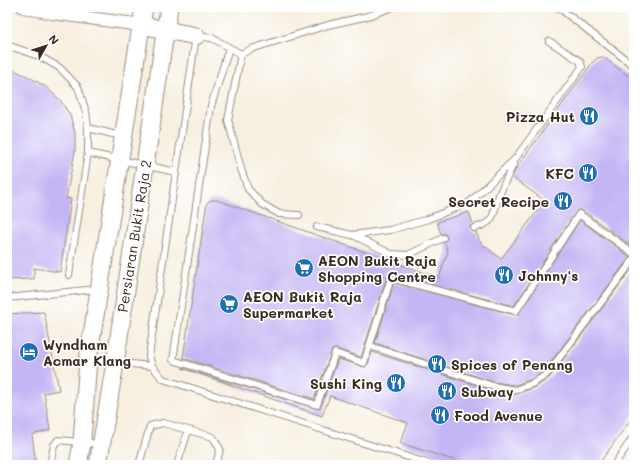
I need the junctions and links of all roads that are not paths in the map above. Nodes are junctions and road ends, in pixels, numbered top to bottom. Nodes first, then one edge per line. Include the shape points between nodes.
1 (23, 7) edge
2 (144, 7) edge
3 (169, 7) edge
4 (393, 7) edge
5 (558, 7) edge
6 (141, 25) junction
7 (165, 29) junction
8 (196, 36) junction
9 (549, 41) dead end
10 (7, 45) edge
11 (229, 48) junction
12 (241, 54) junction
13 (634, 66) edge
14 (88, 128) junction
15 (123, 136) junction
16 (88, 153) junction
17 (515, 159) junction
18 (120, 160) junction
19 (145, 165) junction
20 (176, 172) junction
21 (299, 215) dead end
22 (317, 226) dead end
23 (474, 228) dead end
24 (352, 235) junction
25 (443, 238) dead end
26 (634, 254) edge
27 (634, 259) edge
28 (69, 274) dead end
29 (99, 289) junction
30 (7, 298) edge
31 (370, 346) junction
32 (88, 360) junction
33 (115, 363) junction
34 (152, 366) junction
35 (188, 430) junction
36 (634, 436) edge
37 (82, 442) junction
38 (101, 444) junction
39 (50, 465) edge
40 (78, 465) edge
41 (98, 465) edge
42 (140, 465) edge
43 (177, 465) edge
44 (216, 465) edge
45 (433, 465) edge
46 (614, 465) edge

1 - 6 street
2 - 6 street, Persiaran Bukit Raja 2
3 - 7 street, Persiaran Bukit Raja 2
4 - 12 lane via 368,16 328,25
5 - 13 lane
6 - 7 street
6 - 15 street, Persiaran Bukit Raja 2
7 - 8 street
7 - 19 street, Persiaran Bukit Raja 2
8 - 11 lane via 212,38
8 - 20 lane
9 - 17 lane via 580,61 582,67
10 - 14 lane via 41,57 60,68 78,87
11 - 12 lane
11 - 31 lane via 211,106 173,360 317,405 335,353 364,364
12 - 21 lane via 228,120 248,189 262,204 279,214
14 - 15 lane
14 - 16 lane
15 - 18 street, Persiaran Bukit Raja 2
16 - 18 lane
16 - 28 lane
17 - 23 lane via 498,197 494,215 485,225
17 - 24 lane via 470,202 428,219 390,230
18 - 19 lane
18 - 29 street, Persiaran Bukit Raja 2
19 - 20 lane
19 - 33 street, Persiaran Bukit Raja 2
20 - 34 lane via 149,356
22 - 24 lane
24 - 25 lane via 391,254 408,255
26 - 31 lane via 579,214 516,311 391,278
27 - 31 lane via 548,374 515,390 493,386
29 - 30 lane
29 - 32 street, Persiaran Bukit Raja 2
32 - 33 lane
32 - 37 street, Persiaran Bukit Raja 2
33 - 34 lane
33 - 38 street, Persiaran Bukit Raja 2
34 - 45 lane via 169,381
35 - 42 lane via 163,423 150,426
35 - 43 lane
35 - 44 lane via 213,437 220,449
36 - 46 lane
37 - 38 lane
37 - 39 lane via 58,440 54,445
37 - 40 street, Persiaran Bukit Raja 2
38 - 41 street, Persiaran Bukit Raja 2

